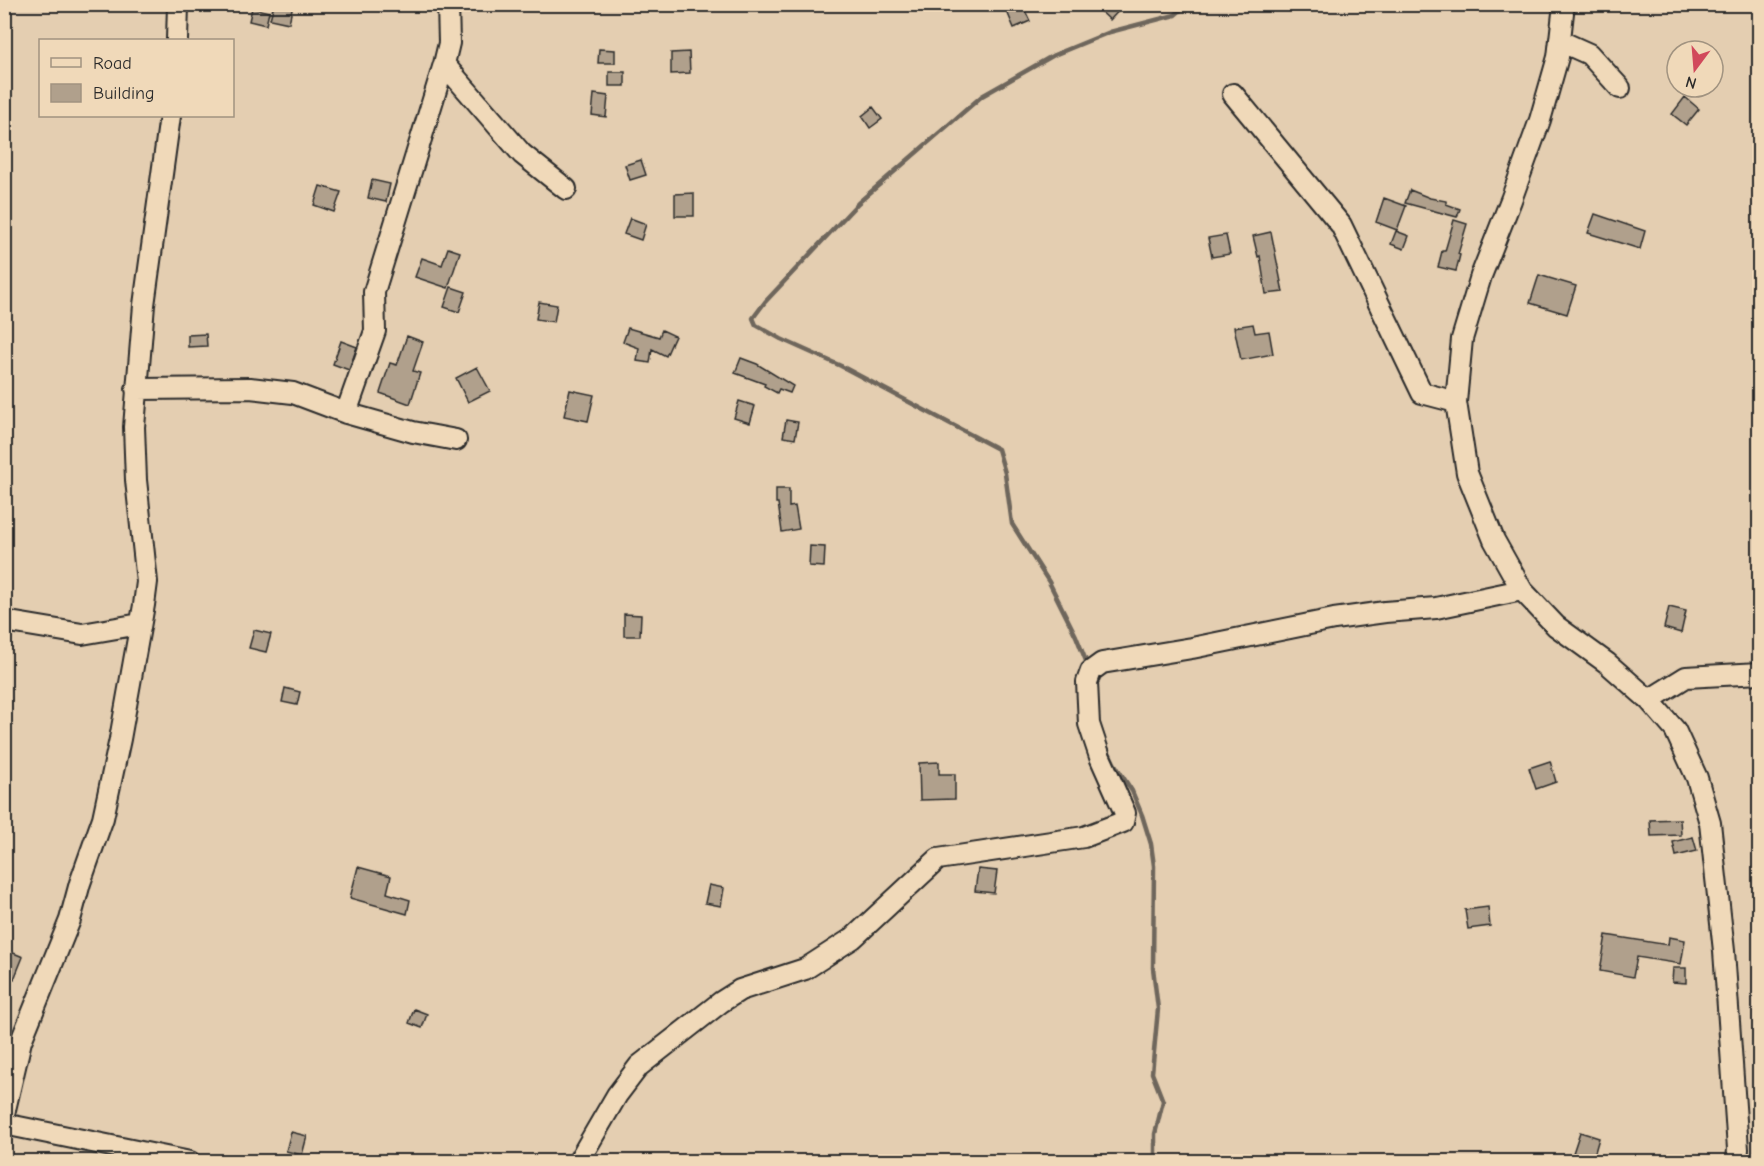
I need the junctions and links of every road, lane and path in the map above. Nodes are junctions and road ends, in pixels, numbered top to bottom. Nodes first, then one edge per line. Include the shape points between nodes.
1 (177, 4) edge
2 (448, 4) edge
3 (1564, 4) edge
4 (177, 39) edge
5 (1560, 41) junction
6 (444, 64) junction
7 (1620, 88) dead end
8 (1233, 94) dead end
9 (170, 117) edge
10 (566, 189) dead end
11 (136, 389) junction
12 (1456, 402) junction
13 (346, 412) junction
14 (456, 440) dead end
15 (1522, 590) junction
16 (4, 621) edge
17 (140, 624) junction
18 (1760, 674) edge
19 (1649, 700) junction
20 (4, 1114) edge
21 (4, 1124) edge
22 (190, 1161) edge
23 (578, 1161) edge
24 (1737, 1161) edge

1 - 4 street
2 - 6 street
3 - 5 street
5 - 7 street via 1589,54
5 - 12 street via 1540,120 1481,276 1462,339
6 - 10 street via 522,154
6 - 13 street via 374,292 375,331
8 - 12 street via 1341,225 1422,393
9 - 11 street
11 - 13 street via 250,388 293,393
11 - 17 street via 136,469 147,582
12 - 15 street via 1467,473 1494,540
13 - 14 street
15 - 19 street via 1556,626
15 - 23 street via 1436,608 1334,620 1102,663 1091,671 1087,682 1089,724 1125,813 1123,822 1084,837 938,859 853,938 805,969 740,990 639,1066
16 - 17 street via 82,634
17 - 20 street via 103,818 70,920 21,1041
18 - 19 street via 1686,677
19 - 24 street via 1675,730 1697,778 1710,824 1724,951
21 - 22 street

